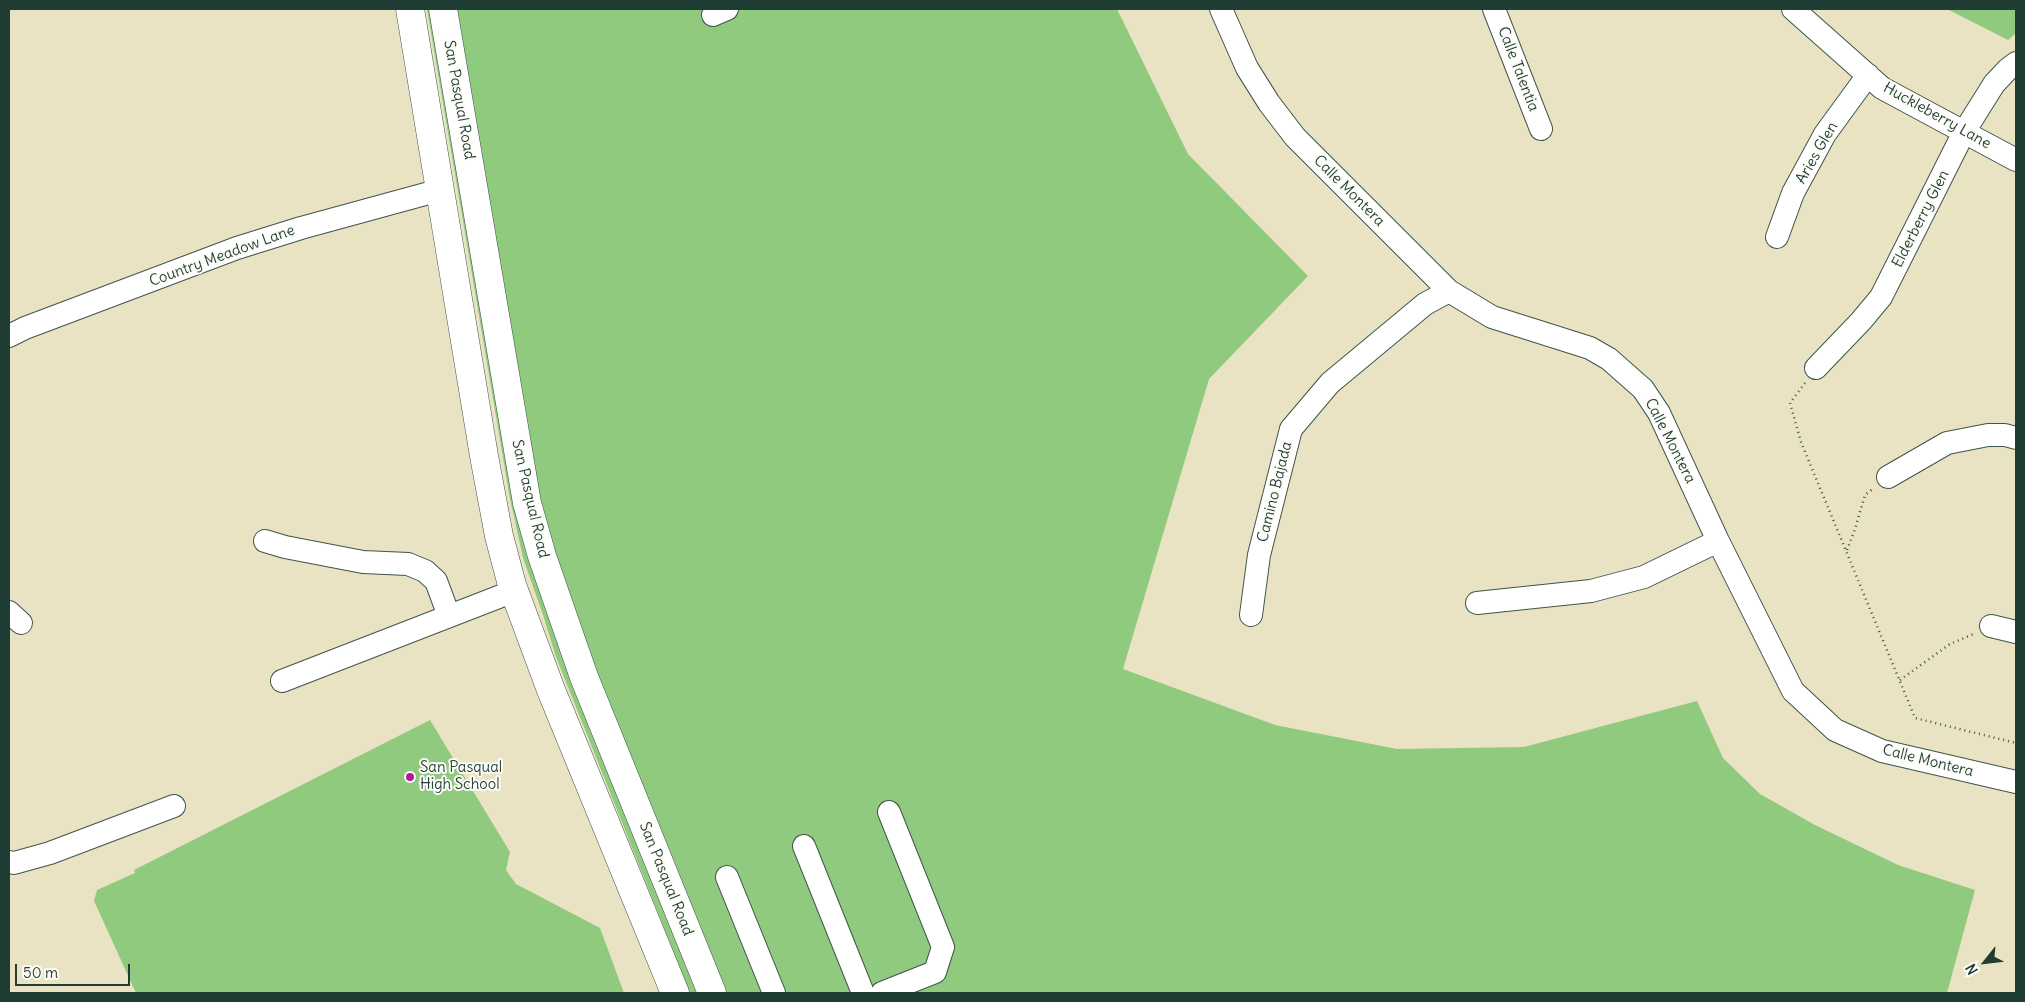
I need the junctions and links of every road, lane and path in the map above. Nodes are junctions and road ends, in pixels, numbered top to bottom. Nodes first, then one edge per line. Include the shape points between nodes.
1 (410, 9) edge
2 (443, 9) edge
3 (1221, 9) edge
4 (1494, 9) edge
5 (1793, 9) edge
6 (2016, 63) edge
7 (1868, 75) junction
8 (1541, 129) dead end
9 (1964, 132) junction
10 (2016, 160) edge
11 (440, 190) junction
12 (1777, 237) dead end
13 (1449, 291) junction
14 (9, 336) edge
15 (1816, 368) joint
16 (2016, 438) edge
17 (1888, 477) joint
18 (265, 541) dead end
19 (1718, 541) junction
20 (1847, 551) junction
21 (514, 591) junction
22 (1477, 603) dead end
23 (1251, 615) dead end
24 (449, 616) junction
25 (1990, 626) joint
26 (2016, 632) edge
27 (1900, 680) junction
28 (282, 681) dead end
29 (2016, 743) edge
30 (2016, 782) edge
31 (174, 806) dead end
32 (889, 812) dead end
33 (804, 846) dead end
34 (9, 862) edge
35 (727, 877) dead end
36 (675, 993) edge
37 (712, 993) edge
38 (774, 993) edge
39 (863, 993) edge
40 (882, 993) edge

1 - 11 main road
2 - 37 main road, San Pasqual Road via 515,435 542,556 580,668
3 - 13 street, Calle Montera via 1247,68 1295,137
4 - 8 street, Calle Talentia
5 - 7 street, Huckleberry Lane
6 - 9 street, Elderberry Glen via 1994,84
7 - 9 street, Huckleberry Lane via 1882,88
7 - 12 street, Aries Glen via 1825,134 1793,194
9 - 10 street, Huckleberry Lane
9 - 15 street, Elderberry Glen via 1881,297
11 - 14 street, Country Meadow Lane via 237,248
11 - 21 main road via 499,536
13 - 19 street, Calle Montera via 1492,317 1590,348 1609,359 1643,389 1659,412
13 - 23 street, Camino Bajada via 1425,304 1330,383 1291,429 1259,555
15 - 20 path via 1790,403 1801,442
16 - 17 street via 1988,435 1947,443
17 - 20 path via 1865,495
18 - 24 street via 363,562 408,564 425,571 436,581
19 - 22 street via 1644,577 1592,592
19 - 30 street, Calle Montera via 1793,691 1835,730 1882,751
20 - 27 path
21 - 24 street
21 - 36 main road
24 - 28 street
25 - 26 street
25 - 27 path via 1950,644
27 - 29 path via 1915,718
31 - 34 street via 50,853
32 - 40 street via 944,947 935,972
33 - 39 street
35 - 38 street

